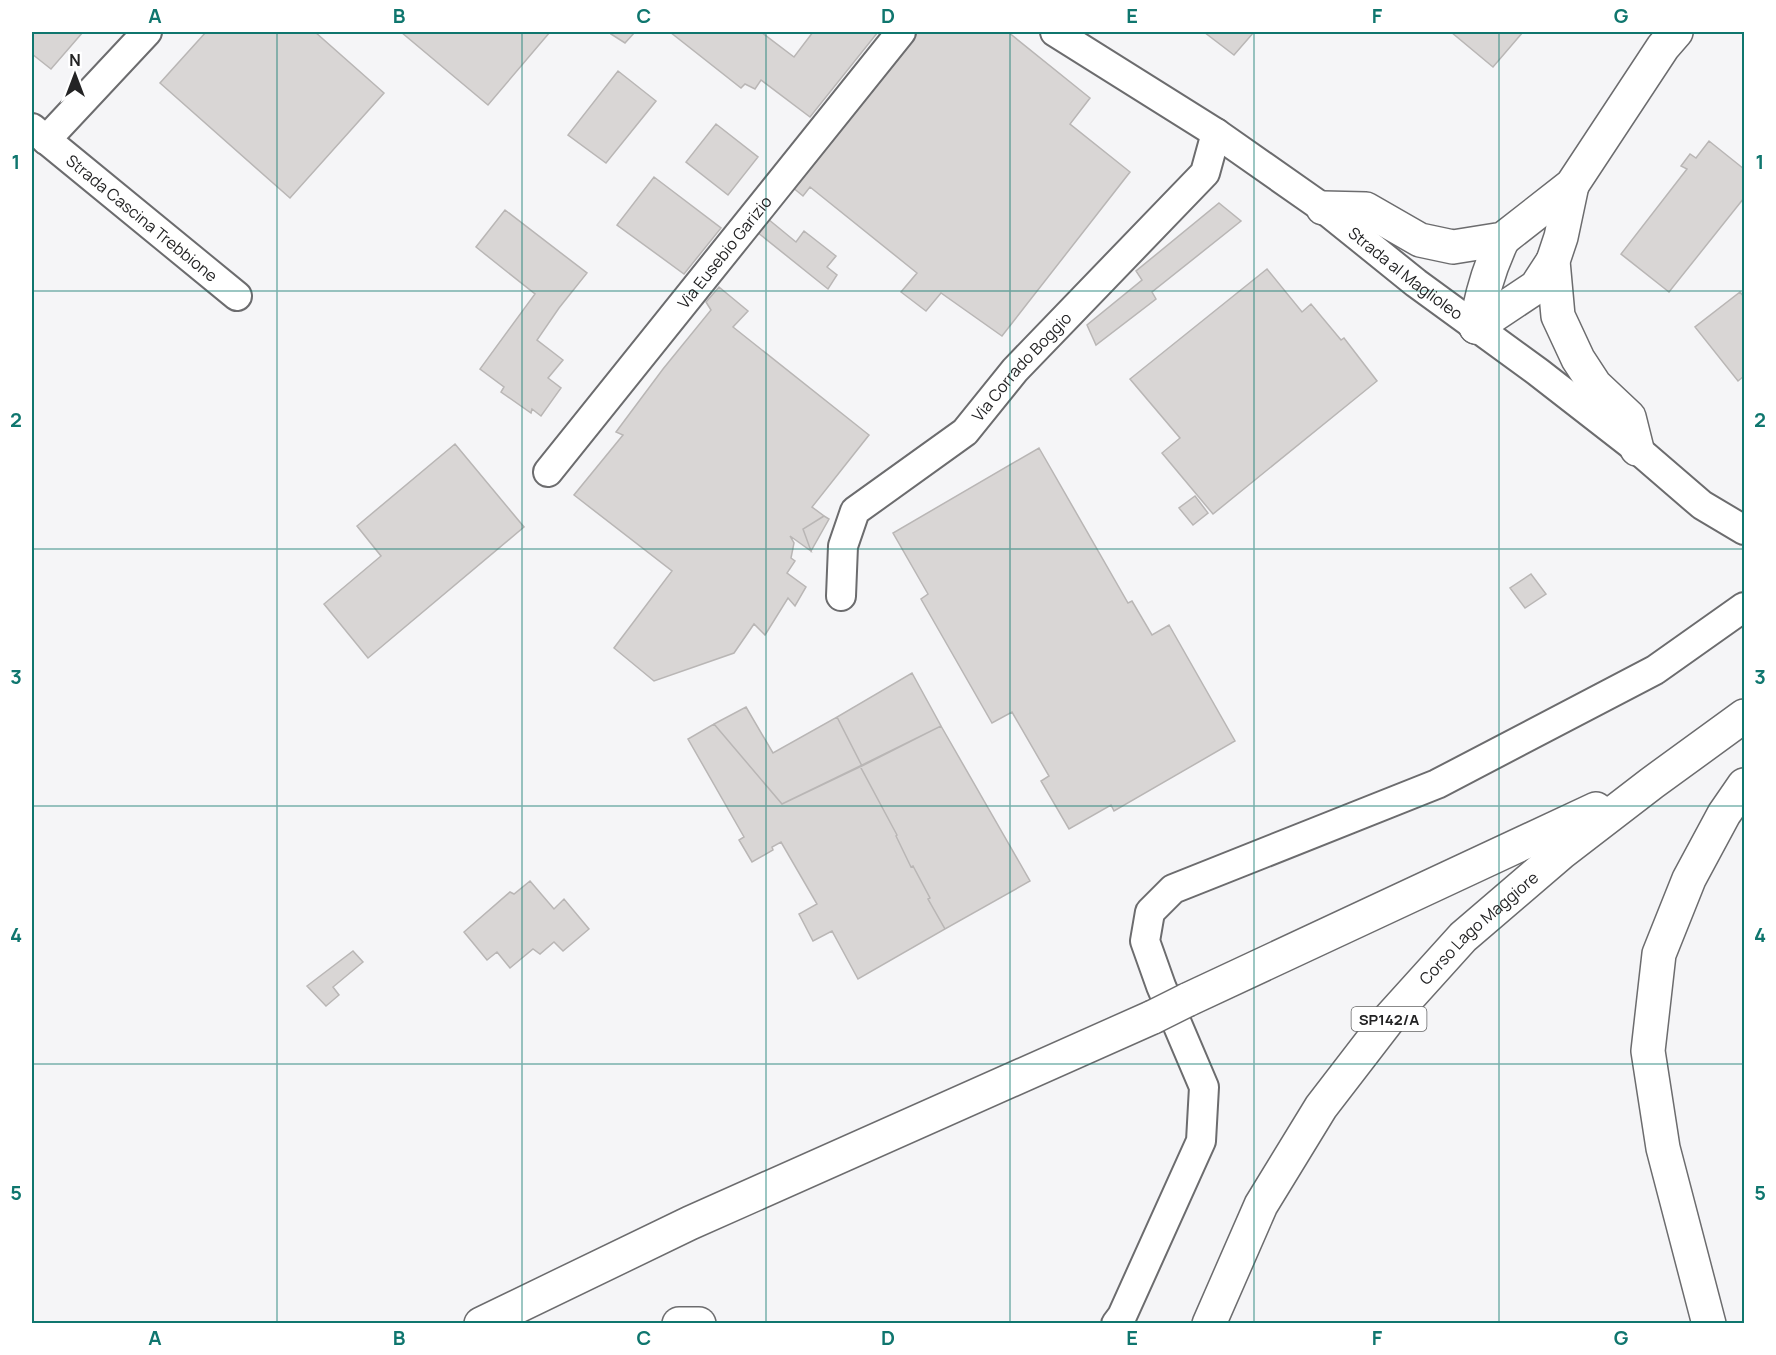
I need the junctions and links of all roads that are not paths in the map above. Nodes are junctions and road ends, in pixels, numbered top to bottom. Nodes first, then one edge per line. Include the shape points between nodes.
1 (147, 32) edge
2 (901, 32) edge
3 (1055, 32) edge
4 (1676, 32) edge
5 (1216, 133) junction
6 (39, 134) edge
7 (1572, 185) junction
8 (1323, 208) junction
9 (1503, 239) junction
10 (1553, 261) junction
11 (237, 296) dead end
12 (1476, 327) junction
13 (1637, 449) junction
14 (548, 472) dead end
15 (1744, 530) edge
16 (841, 596) dead end
17 (1744, 607) edge
18 (1744, 716) edge
19 (1652, 783) junction
20 (1744, 785) edge
21 (481, 1323) edge
22 (679, 1323) edge
23 (699, 1323) edge
24 (1116, 1323) edge
25 (1209, 1323) edge
26 (1709, 1323) edge

1 - 6 street, Strada Cascina Trebbione
2 - 14 street, Via Eusebio Garizio
3 - 5 street, Strada al Maglioleo
4 - 7 highway
5 - 8 street, Strada al Maglioleo
5 - 16 street, Via Corrado Boggio via 1205,173 1015,370 965,432 855,511 843,546
6 - 11 street, Strada Cascina Trebbione
7 - 9 highway
7 - 10 highway
8 - 9 highway via 1365,209 1420,240 1453,247
8 - 12 street, Strada al Maglioleo
9 - 12 highway via 1481,296
10 - 12 highway via 1536,287
10 - 13 highway via 1558,316 1595,385 1629,417
12 - 13 street, Strada al Maglioleo
13 - 15 street, Strada al Maglioleo via 1702,505
17 - 24 street via 1655,670 1437,784 1173,889 1150,912 1145,940 1204,1087 1201,1141
18 - 19 highway, Corso Lago Maggiore / SP142/A
19 - 21 highway, bridge via 1153,1017 690,1223
19 - 25 highway, Corso Lago Maggiore / SP142/A via 1463,938 1388,1020 1321,1107 1261,1205
20 - 26 highway via 1689,879 1659,954 1648,1051 1663,1148
22 - 23 highway

